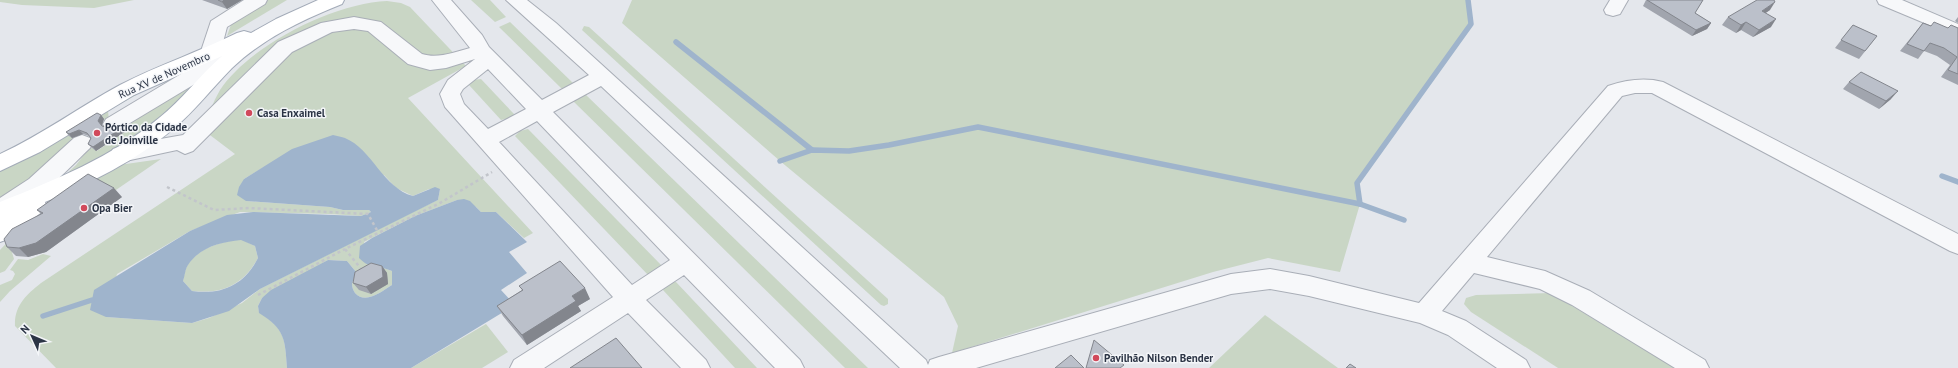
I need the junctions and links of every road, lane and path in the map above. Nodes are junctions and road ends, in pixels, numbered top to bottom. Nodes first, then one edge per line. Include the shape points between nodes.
1 (258, 0) edge
2 (430, 0) edge
3 (515, 0) edge
4 (1886, 0) edge
5 (328, 1) edge
6 (446, 5) edge
7 (1958, 31) edge
8 (259, 36) junction
9 (210, 54) junction
10 (486, 55) junction
11 (603, 76) junction
12 (540, 111) junction
13 (114, 124) dead end
14 (485, 140) junction
15 (82, 143) dead end
16 (121, 154) junction
17 (0, 163) edge
18 (506, 163) junction
19 (167, 187) dead end
20 (54, 189) junction
21 (0, 210) edge
22 (378, 232) junction
23 (0, 233) edge
24 (1958, 245) edge
25 (345, 249) junction
26 (686, 262) junction
27 (1469, 262) junction
28 (367, 275) edge
29 (258, 294) dead end
30 (630, 298) junction
31 (1424, 314) junction
32 (523, 368) edge
33 (697, 368) edge
34 (791, 368) edge
35 (917, 368) edge
36 (940, 368) edge
37 (1517, 368) edge
38 (1696, 368) edge

1 - 9 street via 218,25
2 - 6 street
3 - 11 street
4 - 7 street
5 - 8 main road, Rua XV de Novembro
5 - 9 main road, Rua XV de Novembro
6 - 10 street
8 - 13 street
8 - 16 main road, Rua XV de Novembro via 234,56 166,124
9 - 17 main road, Rua XV de Novembro via 128,90
10 - 12 street
10 - 14 street via 455,85 450,94 455,107
10 - 16 street via 430,63 415,59 374,26 354,23 328,27 285,47 182,144
11 - 12 street
11 - 35 street
12 - 14 street
12 - 26 street
14 - 18 street
15 - 21 street via 37,186
16 - 20 main road, Rua XV de Novembro
18 - 22 path via 440,203
18 - 30 street
19 - 22 path via 214,210 249,208 368,214
20 - 21 main road, Rua XV de Novembro
20 - 23 main road
22 - 25 path
24 - 27 street via 1656,87 1641,85 1616,91
25 - 28 path
25 - 29 path
26 - 30 street
26 - 34 street
27 - 31 street
27 - 38 street via 1545,281 1581,298
30 - 32 street
30 - 33 street
31 - 36 street via 1270,279 1231,284
31 - 37 street via 1457,328

